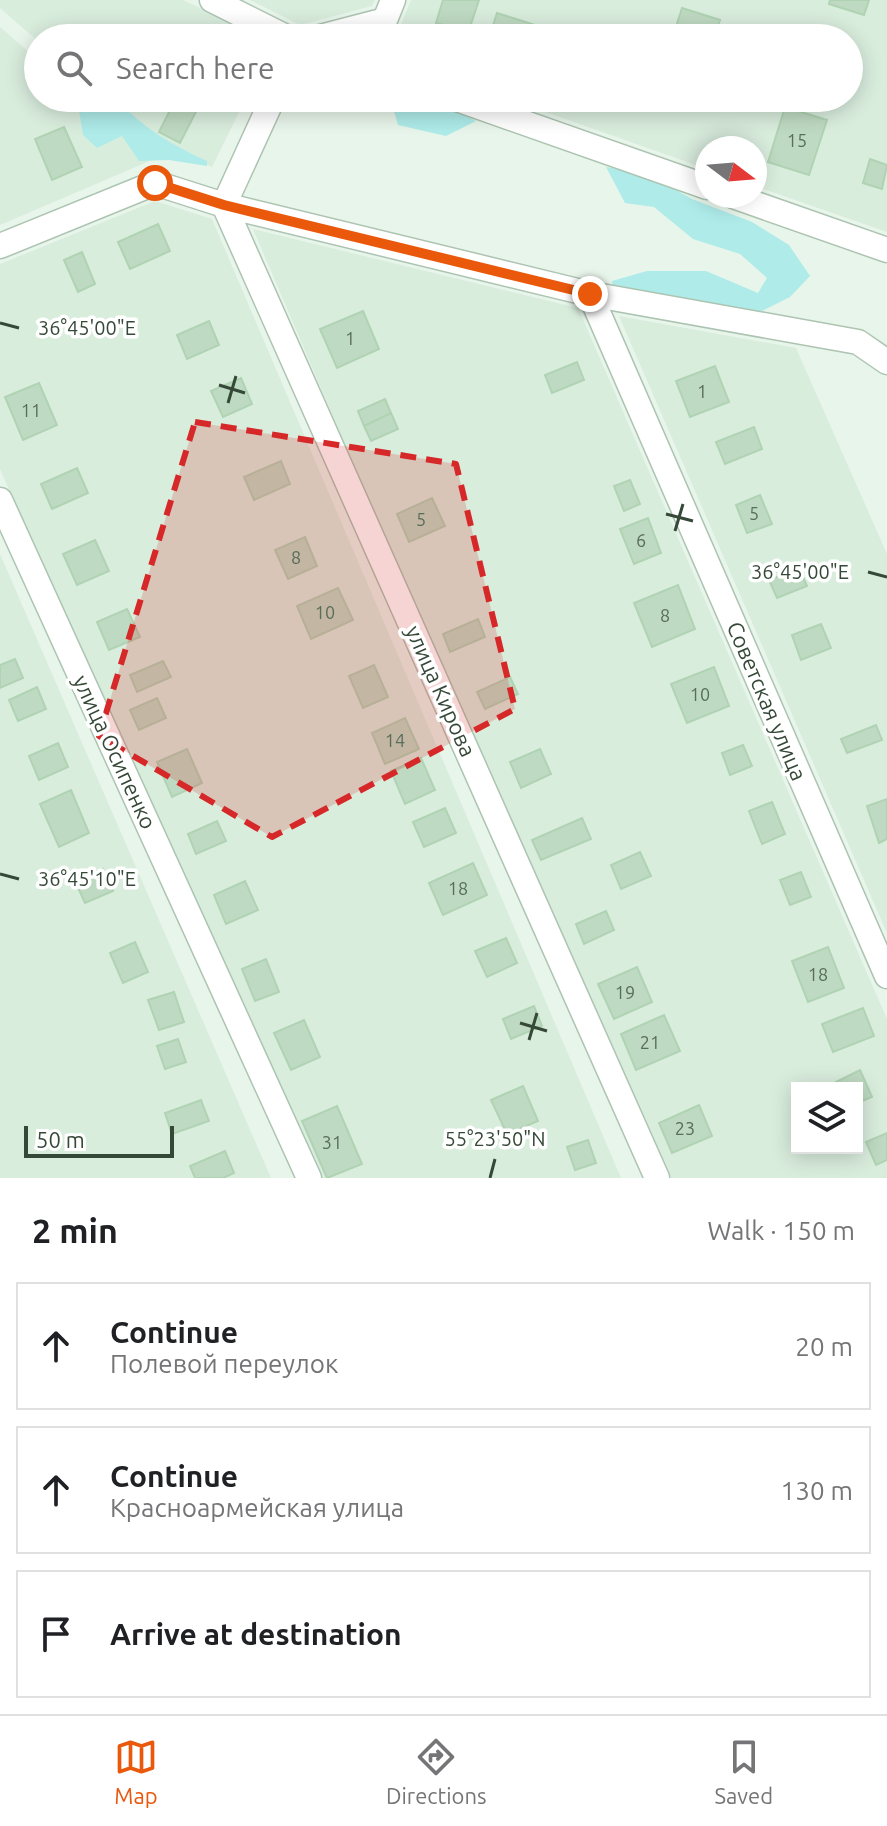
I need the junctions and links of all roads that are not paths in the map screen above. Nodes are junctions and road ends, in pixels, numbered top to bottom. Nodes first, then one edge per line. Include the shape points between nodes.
1 (212, 0) edge
2 (393, 0) edge
3 (260, 24) edge
4 (370, 24) edge
5 (267, 112) edge
6 (494, 112) edge
7 (695, 183) edge
8 (224, 205) junction
9 (767, 208) edge
10 (0, 246) edge
11 (887, 250) edge
12 (590, 294) junction
13 (887, 362) edge
14 (0, 500) edge
15 (887, 976) edge
16 (309, 1178) edge
17 (657, 1178) edge

1 - 3 street
2 - 4 street via 385,20
5 - 8 street
6 - 7 street
8 - 10 street via 155,183
8 - 12 street
8 - 17 street, улица Кирова
9 - 11 street
12 - 13 street via 858,342
12 - 15 street, Советская улица
14 - 16 street, улица Осипенко

